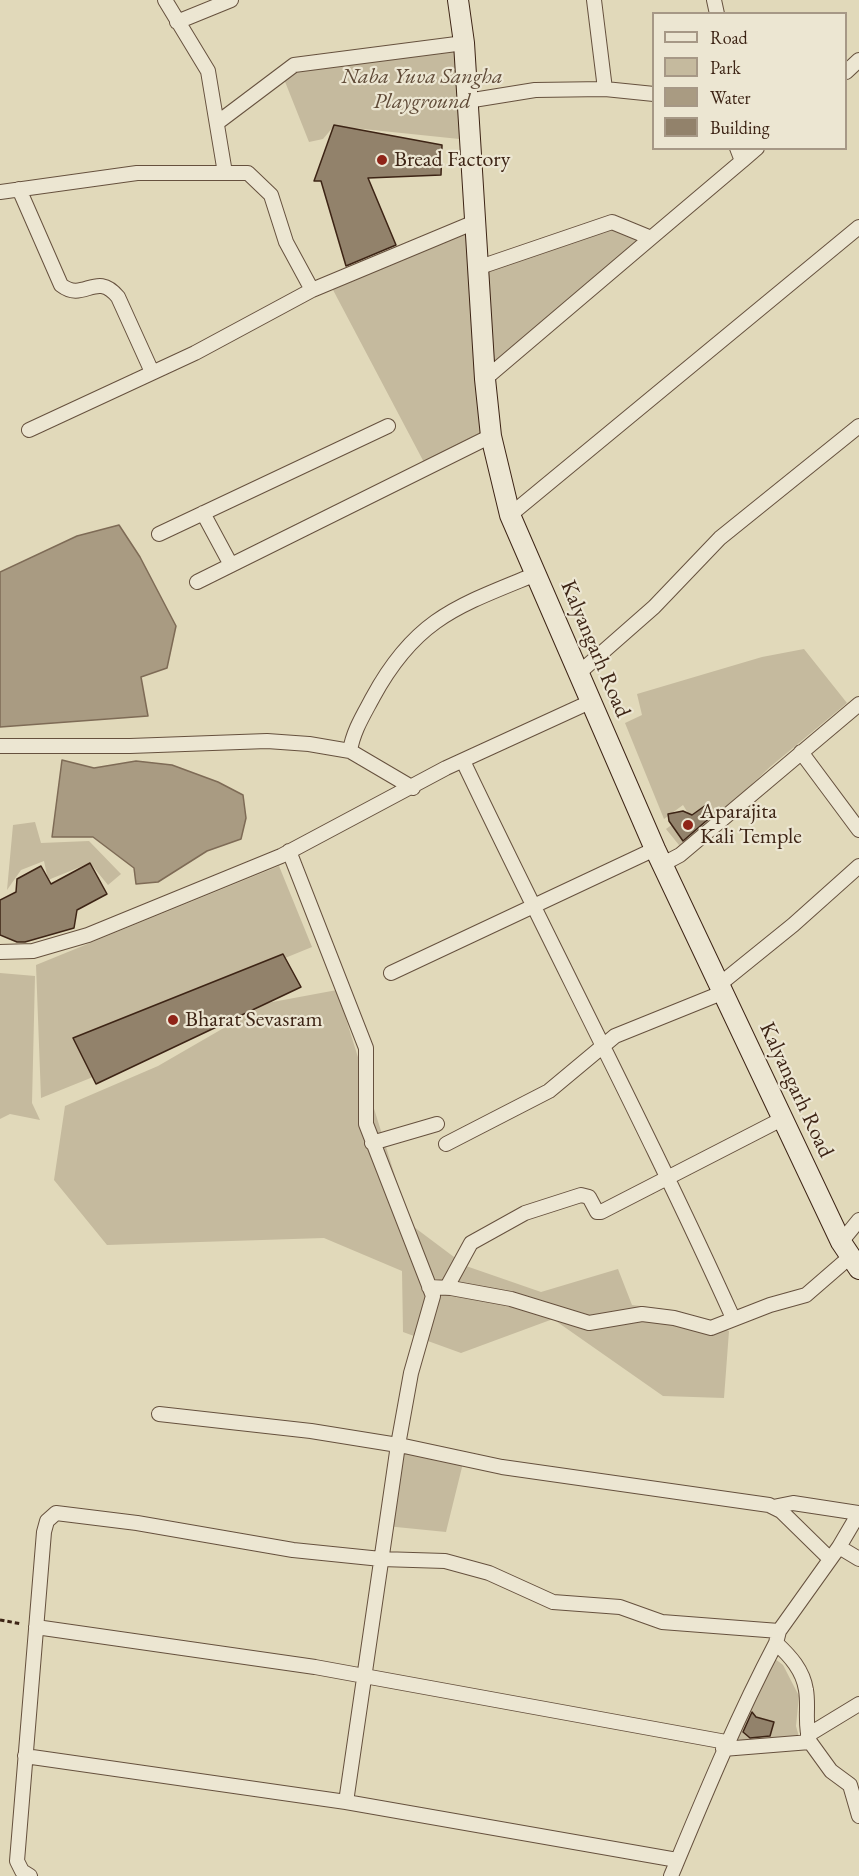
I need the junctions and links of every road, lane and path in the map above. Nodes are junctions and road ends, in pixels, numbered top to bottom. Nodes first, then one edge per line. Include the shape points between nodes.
1 (165, 0) edge
2 (231, 0) edge
3 (458, 0) edge
4 (594, 0) edge
5 (177, 22) junction
6 (464, 43) junction
7 (859, 60) edge
8 (847, 71) edge
9 (605, 89) junction
10 (652, 94) edge
11 (467, 100) junction
12 (217, 123) junction
13 (740, 155) edge
14 (225, 173) junction
15 (19, 189) junction
16 (0, 192) edge
17 (475, 222) junction
18 (859, 227) edge
19 (651, 238) junction
20 (480, 267) junction
21 (312, 290) junction
22 (152, 372) junction
23 (485, 380) junction
24 (388, 426) dead end
25 (859, 426) edge
26 (28, 430) dead end
27 (491, 436) junction
28 (203, 513) junction
29 (510, 515) junction
30 (159, 534) dead end
31 (231, 565) junction
32 (536, 574) junction
33 (196, 582) dead end
34 (580, 672) junction
35 (590, 702) junction
36 (859, 704) edge
37 (0, 746) edge
38 (350, 751) junction
39 (801, 752) junction
40 (463, 761) junction
41 (412, 788) junction
42 (859, 830) edge
43 (289, 851) junction
44 (659, 856) junction
45 (859, 866) edge
46 (532, 907) junction
47 (0, 952) edge
48 (391, 973) dead end
49 (722, 988) junction
50 (603, 1045) junction
51 (782, 1119) junction
52 (436, 1124) dead end
53 (372, 1143) junction
54 (446, 1144) dead end
55 (669, 1176) junction
56 (859, 1220) edge
57 (850, 1255) edge
58 (429, 1287) junction
59 (447, 1287) junction
60 (734, 1318) junction
61 (159, 1414) dead end
62 (398, 1445) junction
63 (773, 1507) junction
64 (859, 1513) edge
65 (839, 1547) junction
66 (381, 1559) junction
67 (830, 1559) junction
68 (859, 1559) edge
69 (0, 1620) edge
70 (36, 1627) junction
71 (777, 1637) junction
72 (364, 1676) junction
73 (859, 1704) edge
74 (809, 1738) junction
75 (724, 1746) junction
76 (25, 1756) junction
77 (346, 1802) junction
78 (859, 1816) edge
79 (677, 1860) junction
80 (30, 1876) edge
81 (671, 1876) edge

1 - 5 street
2 - 5 street
3 - 6 main road, Kalyangarh Road
4 - 9 street
5 - 12 street via 208,70
6 - 11 main road, Kalyangarh Road
6 - 12 street via 294,65
7 - 8 street
9 - 10 street
9 - 11 street via 535,90
11 - 17 main road, Kalyangarh Road
12 - 14 street
13 - 19 street
14 - 15 street via 137,173
14 - 21 street via 248,173 272,195 286,242
15 - 16 street
15 - 22 street via 61,285 69,292 99,285 112,289
17 - 20 main road, Kalyangarh Road
17 - 21 street
18 - 29 street
19 - 20 street via 612,222
19 - 23 street
20 - 23 main road, Kalyangarh Road
21 - 22 street
22 - 26 street
23 - 27 main road, Kalyangarh Road
24 - 28 street
25 - 34 street via 720,538 654,607
27 - 29 main road, Kalyangarh Road
27 - 31 street
28 - 30 street
28 - 31 street
29 - 32 main road, Kalyangarh Road
31 - 33 street
32 - 34 main road, Kalyangarh Road
32 - 38 street via 440,617 412,640 390,665 361,719
34 - 35 main road, Kalyangarh Road
35 - 40 street
35 - 44 main road, Kalyangarh Road
36 - 39 street
37 - 38 street via 267,741
38 - 41 street
39 - 42 street
39 - 44 street via 680,855
40 - 41 street
40 - 46 street
41 - 43 street
43 - 47 street via 88,935 33,951
43 - 53 street via 366,1048 366,1124
44 - 46 street
44 - 49 main road, Kalyangarh Road
45 - 49 street
46 - 48 street
46 - 50 street
49 - 50 street
49 - 51 main road, Kalyangarh Road
50 - 54 street via 549,1091
50 - 55 street
51 - 55 street
51 - 57 main road, Kalyangarh Road
52 - 53 street
53 - 58 street
55 - 59 street via 601,1212 597,1212 589,1197 581,1195 525,1213 471,1243
55 - 60 street
56 - 57 street
57 - 60 street via 806,1294
58 - 59 street
58 - 62 street via 433,1296 411,1373
59 - 60 street via 511,1299 589,1323 642,1314 711,1328
61 - 62 street
62 - 63 street via 502,1467
62 - 66 street
63 - 64 street via 793,1503
63 - 67 street
64 - 65 street
65 - 67 street
65 - 68 street
66 - 70 street via 292,1550 56,1513 47,1521 44,1532
66 - 71 street via 445,1561 489,1573 553,1602 620,1607 662,1622
66 - 72 street
67 - 71 street
69 - 70 path
70 - 72 street
70 - 76 street
71 - 74 street via 801,1674
71 - 75 street
72 - 75 street
72 - 77 street
73 - 74 street
74 - 75 street
74 - 78 street via 831,1771 850,1785
75 - 79 street
76 - 77 street
76 - 80 street via 17,1861
77 - 79 street
79 - 81 street

